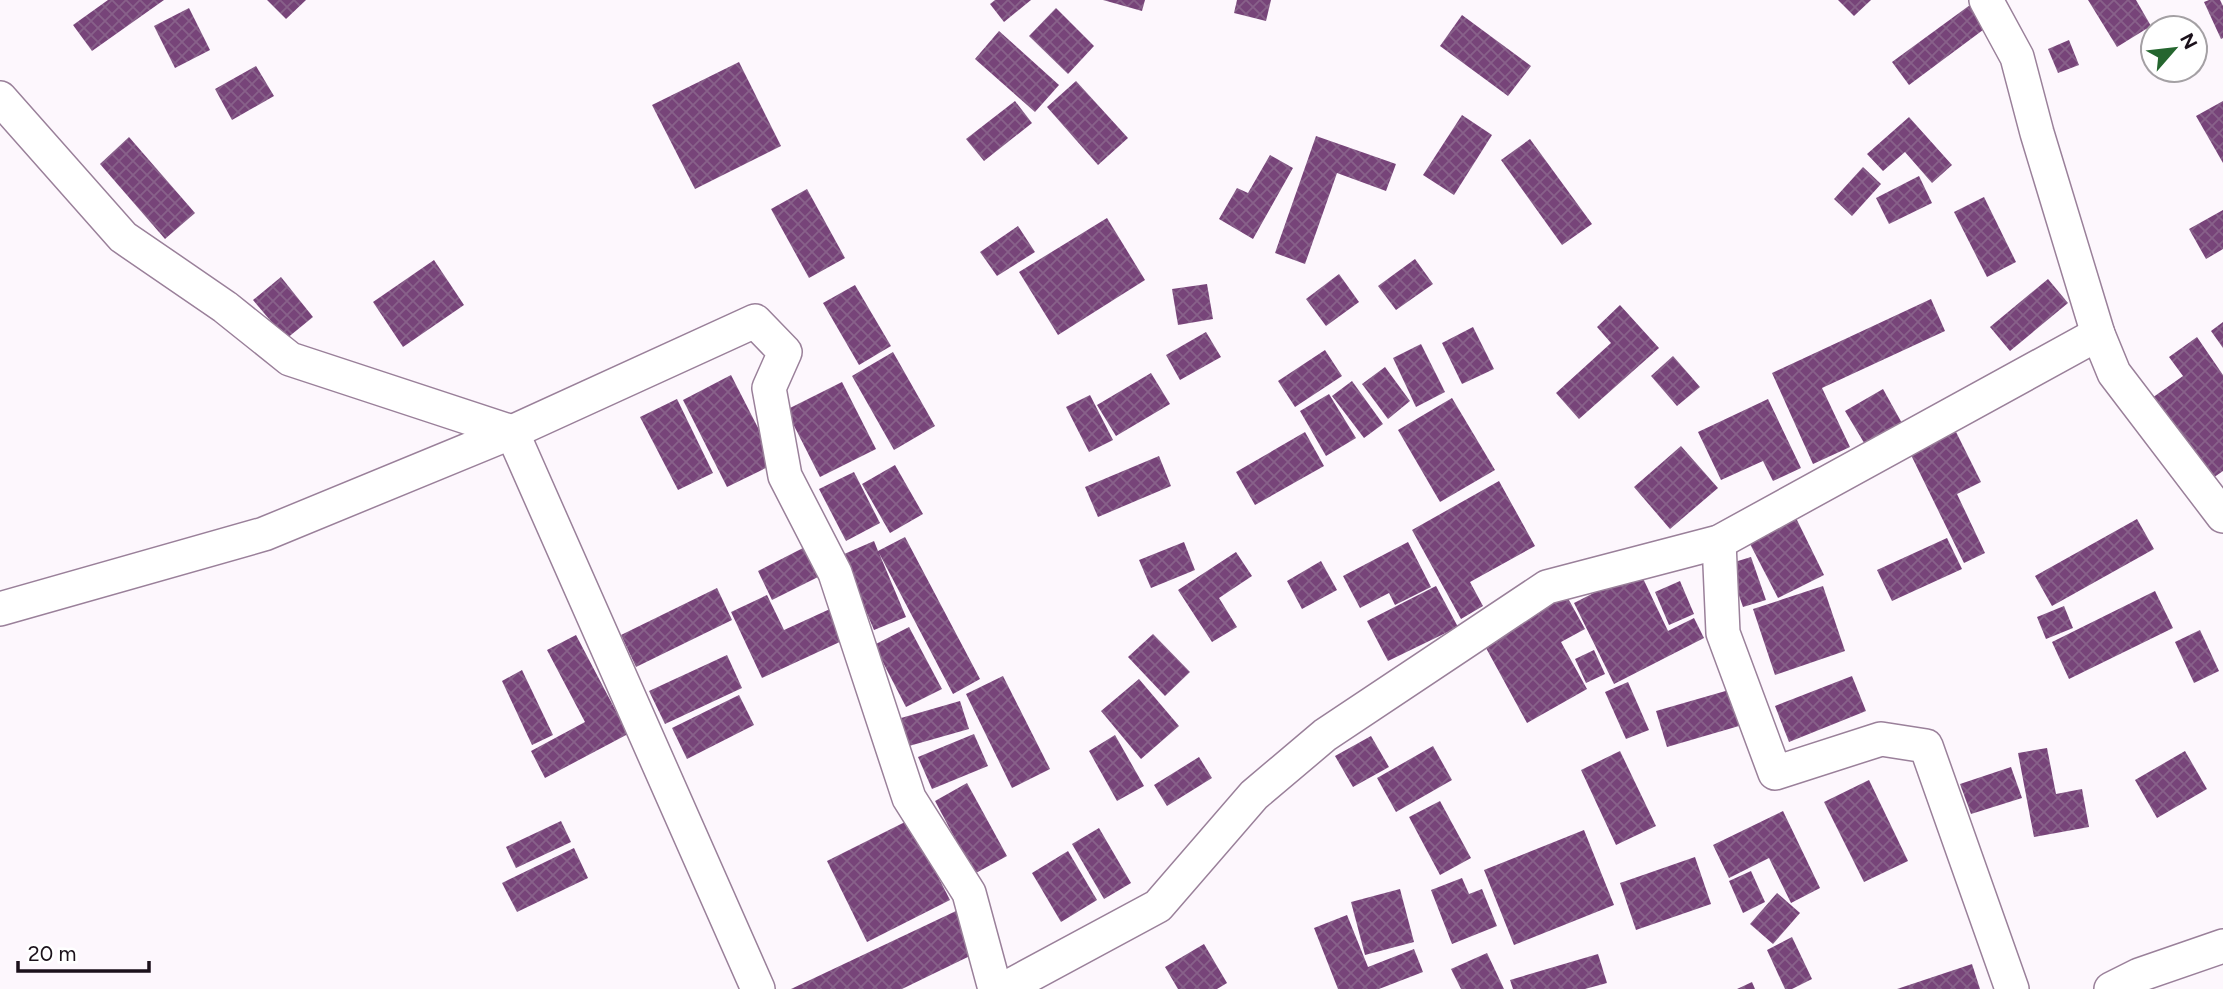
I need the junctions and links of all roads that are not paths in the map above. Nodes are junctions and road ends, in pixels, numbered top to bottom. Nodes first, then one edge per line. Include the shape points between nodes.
1 (1986, 0) edge
2 (0, 98) edge
3 (2098, 334) junction
4 (512, 432) junction
5 (2223, 516) edge
6 (1719, 542) junction
7 (0, 610) edge
8 (2223, 946) edge
9 (758, 989) edge
10 (995, 989) edge
11 (1004, 989) edge
12 (2012, 989) edge
13 (2111, 989) edge

1 - 3 street via 2017,57
2 - 4 street via 123,237 225,307 290,359
3 - 5 street via 2114,373
3 - 6 street
4 - 7 street via 264,534
4 - 9 street
4 - 10 street via 755,321 785,352 769,388 785,475 835,573 909,798 969,893
6 - 11 street via 1547,587 1325,735 1254,794 1158,906
6 - 12 street via 1724,633 1775,773 1881,739 1926,746
8 - 13 street

